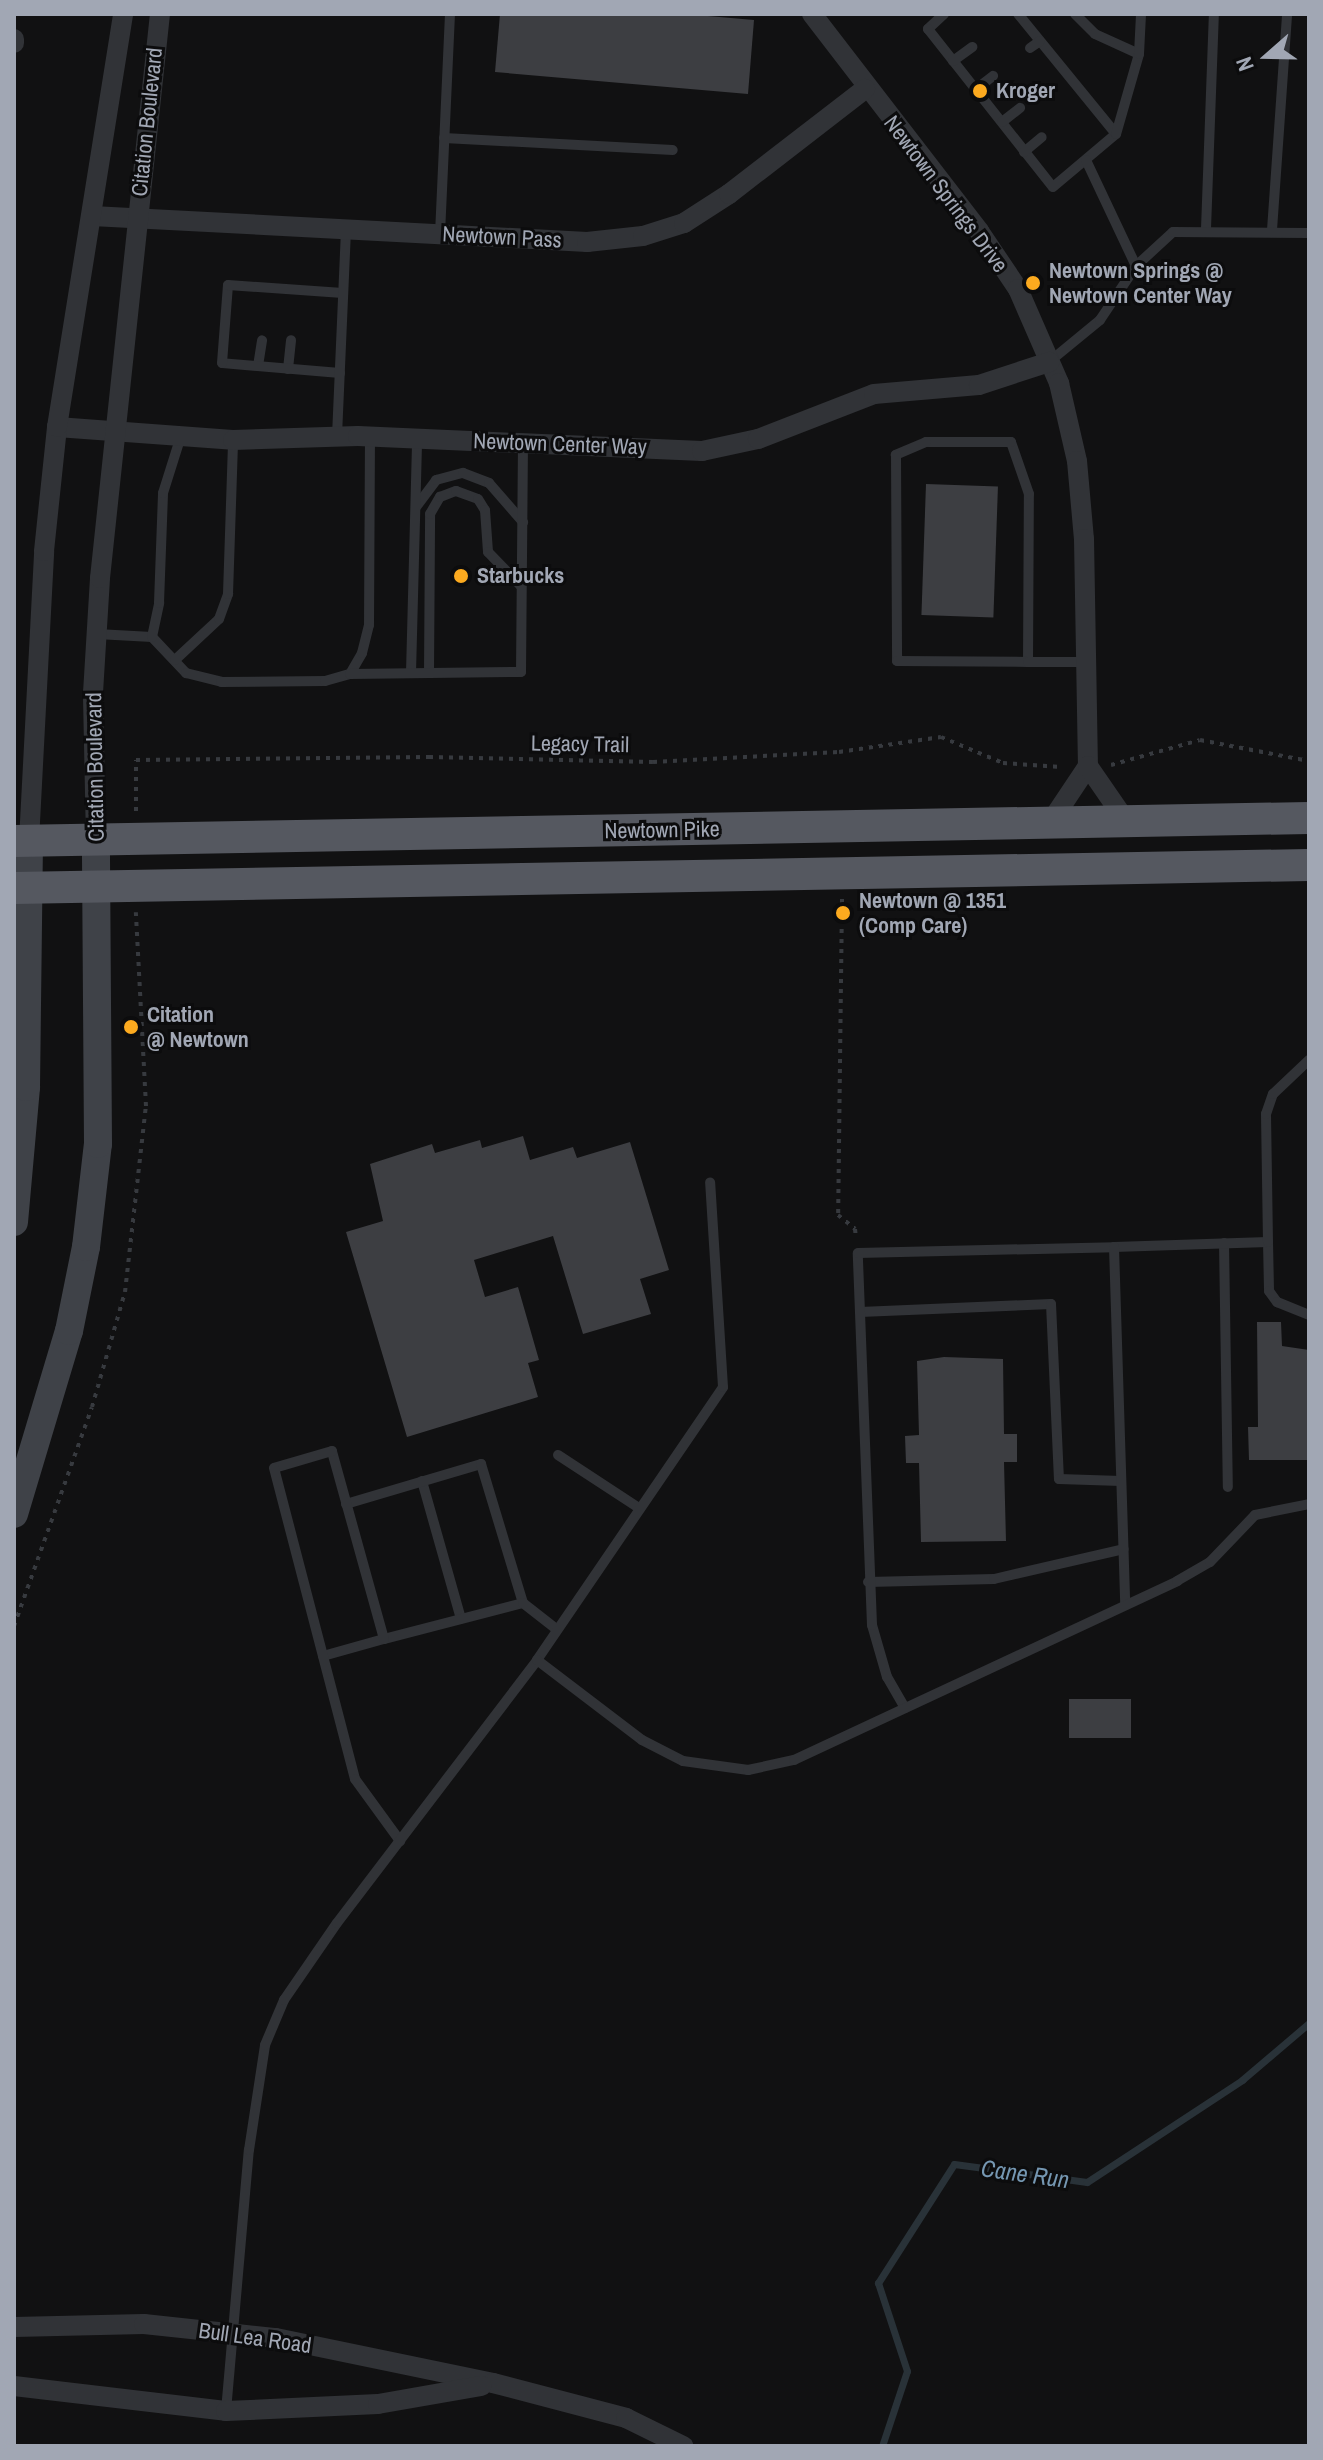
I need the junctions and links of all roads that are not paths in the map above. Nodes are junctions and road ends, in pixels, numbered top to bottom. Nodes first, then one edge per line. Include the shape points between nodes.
1 (123, 14) edge
2 (160, 14) edge
3 (450, 14) edge
4 (812, 14) edge
5 (944, 14) edge
6 (1075, 14) edge
7 (1141, 14) edge
8 (1214, 14) edge
9 (1287, 14) edge
10 (1012, 15) edge
11 (1040, 41) junction
12 (972, 47) dead end
13 (1030, 48) dead end
14 (1139, 54) junction
15 (953, 61) junction
16 (993, 76) dead end
17 (865, 89) junction
18 (975, 90) junction
19 (1088, 99) junction
20 (1078, 107) dead end
21 (1020, 108) dead end
22 (1002, 122) junction
23 (1116, 134) junction
24 (1042, 137) dead end
25 (444, 138) junction
26 (673, 150) dead end
27 (1024, 152) junction
28 (1086, 160) junction
29 (92, 216) junction
30 (137, 216) junction
31 (346, 228) junction
32 (1206, 229) junction
33 (1272, 230) junction
34 (1309, 233) edge
35 (440, 234) junction
36 (1136, 266) junction
37 (269, 288) junction
38 (343, 293) junction
39 (266, 301) dead end
40 (262, 340) dead end
41 (291, 340) dead end
42 (1049, 362) junction
43 (258, 366) junction
44 (288, 369) junction
45 (340, 373) junction
46 (57, 427) junction
47 (115, 430) junction
48 (181, 436) junction
49 (337, 436) junction
50 (370, 436) junction
51 (417, 438) junction
52 (233, 440) junction
53 (523, 443) junction
54 (415, 508) junction
55 (523, 522) junction
56 (521, 586) junction
57 (97, 634) junction
58 (152, 637) junction
59 (175, 660) junction
60 (1028, 662) junction
61 (1086, 662) junction
62 (429, 672) junction
63 (411, 673) junction
64 (350, 674) junction
65 (1088, 766) junction
66 (1309, 818) edge
67 (1126, 821) junction
68 (1050, 823) junction
69 (96, 840) junction
70 (21, 841) edge
71 (1309, 865) edge
72 (98, 885) junction
73 (21, 887) edge
74 (1309, 1060) edge
75 (710, 1182) dead end
76 (14, 1222) edge
77 (1268, 1242) junction
78 (1224, 1243) junction
79 (1114, 1247) junction
80 (860, 1312) junction
81 (1309, 1315) edge
82 (558, 1455) dead end
83 (422, 1481) junction
84 (1121, 1481) junction
85 (1228, 1487) dead end
86 (346, 1504) junction
87 (1309, 1504) edge
88 (639, 1508) junction
89 (14, 1514) edge
90 (1124, 1549) junction
91 (868, 1582) junction
92 (523, 1603) junction
93 (1125, 1604) junction
94 (461, 1619) junction
95 (555, 1628) junction
96 (384, 1639) junction
97 (323, 1656) junction
98 (537, 1660) junction
99 (905, 1708) junction
100 (400, 1841) junction
101 (14, 2327) edge
102 (233, 2332) junction
103 (493, 2383) junction
104 (14, 2386) edge
105 (226, 2411) junction
106 (683, 2446) edge

1 - 29 street, Citation Boulevard
2 - 30 street, Citation Boulevard
3 - 25 lane
4 - 17 street, Newtown Springs Drive
5 - 15 lane via 928,29
6 - 14 lane via 1095,34
7 - 14 lane
8 - 32 lane
9 - 33 lane
10 - 11 lane
11 - 13 lane
11 - 19 lane via 1060,74
12 - 15 lane
14 - 23 lane
15 - 18 lane
16 - 18 lane
17 - 35 street, Newtown Pass via 684,223 643,236 587,242
17 - 42 street, Newtown Springs Drive via 979,231 1018,289
18 - 22 lane
19 - 20 lane
19 - 23 lane
21 - 22 lane
22 - 27 lane
23 - 28 lane
24 - 27 lane
25 - 26 lane
25 - 35 lane
27 - 28 lane via 1053,187
28 - 36 lane
29 - 30 street, Newtown Pass
29 - 46 street, Citation Boulevard
30 - 31 street, Newtown Pass
30 - 47 street, Citation Boulevard
31 - 35 street, Newtown Pass
31 - 38 lane
32 - 33 lane
32 - 36 lane via 1173,232
33 - 34 lane
36 - 42 lane via 1100,320
37 - 38 lane via 299,295
37 - 39 lane
37 - 43 lane via 228,285 222,363
38 - 45 lane
40 - 43 lane
41 - 44 lane
42 - 53 street, Newtown Center Way via 979,385 874,394 730,447
42 - 61 street, Newtown Springs Drive via 1077,461
43 - 44 lane
44 - 45 lane
45 - 49 lane
46 - 47 street, Newtown Center Way
46 - 70 street, Citation Boulevard
47 - 48 street, Newtown Center Way
47 - 57 street, Citation Boulevard
48 - 52 street, Newtown Center Way
48 - 58 lane via 163,493 159,603
49 - 50 street, Newtown Center Way
49 - 52 street, Newtown Center Way
50 - 51 street, Newtown Center Way
50 - 64 lane via 369,625
51 - 53 street, Newtown Center Way
51 - 54 lane
52 - 59 lane via 228,594 219,619
53 - 55 lane
54 - 55 lane via 436,480 463,473 489,483
54 - 63 lane
55 - 56 lane
56 - 62 lane via 521,672
56 - 62 lane via 488,552 485,510 478,499 456,491 440,497 430,514
57 - 58 lane
57 - 69 street, Citation Boulevard
58 - 59 lane
59 - 64 lane via 186,673 221,682 325,681
60 - 60 lane via 897,661 896,455 926,442 1011,442 1029,494
60 - 61 lane
61 - 65 street, Newtown Springs Drive
62 - 63 lane
63 - 64 lane
65 - 67 street
65 - 68 street
66 - 67 highway, Newtown Pike
67 - 68 highway, Newtown Pike
68 - 69 highway, Newtown Pike
69 - 70 highway, Newtown Pike
69 - 72 main road, Citation Boulevard
70 - 73 main road, Citation Boulevard
71 - 72 highway, Newtown Pike
72 - 73 highway, Newtown Pike
72 - 89 main road, Citation Boulevard via 98,1144 86,1247 69,1331
73 - 76 main road, Citation Boulevard via 26,1087
74 - 77 lane via 1273,1094 1266,1114
75 - 88 lane via 723,1387
77 - 78 lane
77 - 81 lane via 1269,1291 1277,1302
78 - 79 lane
78 - 85 lane
79 - 80 lane via 858,1253
79 - 84 lane
80 - 84 lane via 1051,1304 1059,1479
80 - 91 lane
82 - 88 lane
83 - 86 lane
83 - 92 lane via 481,1464
83 - 94 lane
84 - 90 lane
86 - 96 lane
86 - 97 lane via 332,1451 274,1468
87 - 93 lane via 1255,1515 1210,1562
88 - 95 lane
90 - 91 lane via 994,1579
90 - 93 lane
91 - 99 lane via 872,1625 887,1677
92 - 94 lane
92 - 95 lane
93 - 99 lane
94 - 96 lane
95 - 98 lane
96 - 97 lane
97 - 100 lane via 355,1779
98 - 99 lane via 642,1740 683,1761 711,1768 748,1770 794,1760
98 - 100 lane
100 - 102 lane via 284,2000 265,2045 249,2150
101 - 102 street, Bull Lea Road via 144,2324
102 - 103 street, Bull Lea Road
102 - 105 lane
103 - 105 street, Bull Lea Road via 378,2404
103 - 106 street, Bull Lea Road via 626,2418
104 - 105 street, Bull Lea Road

